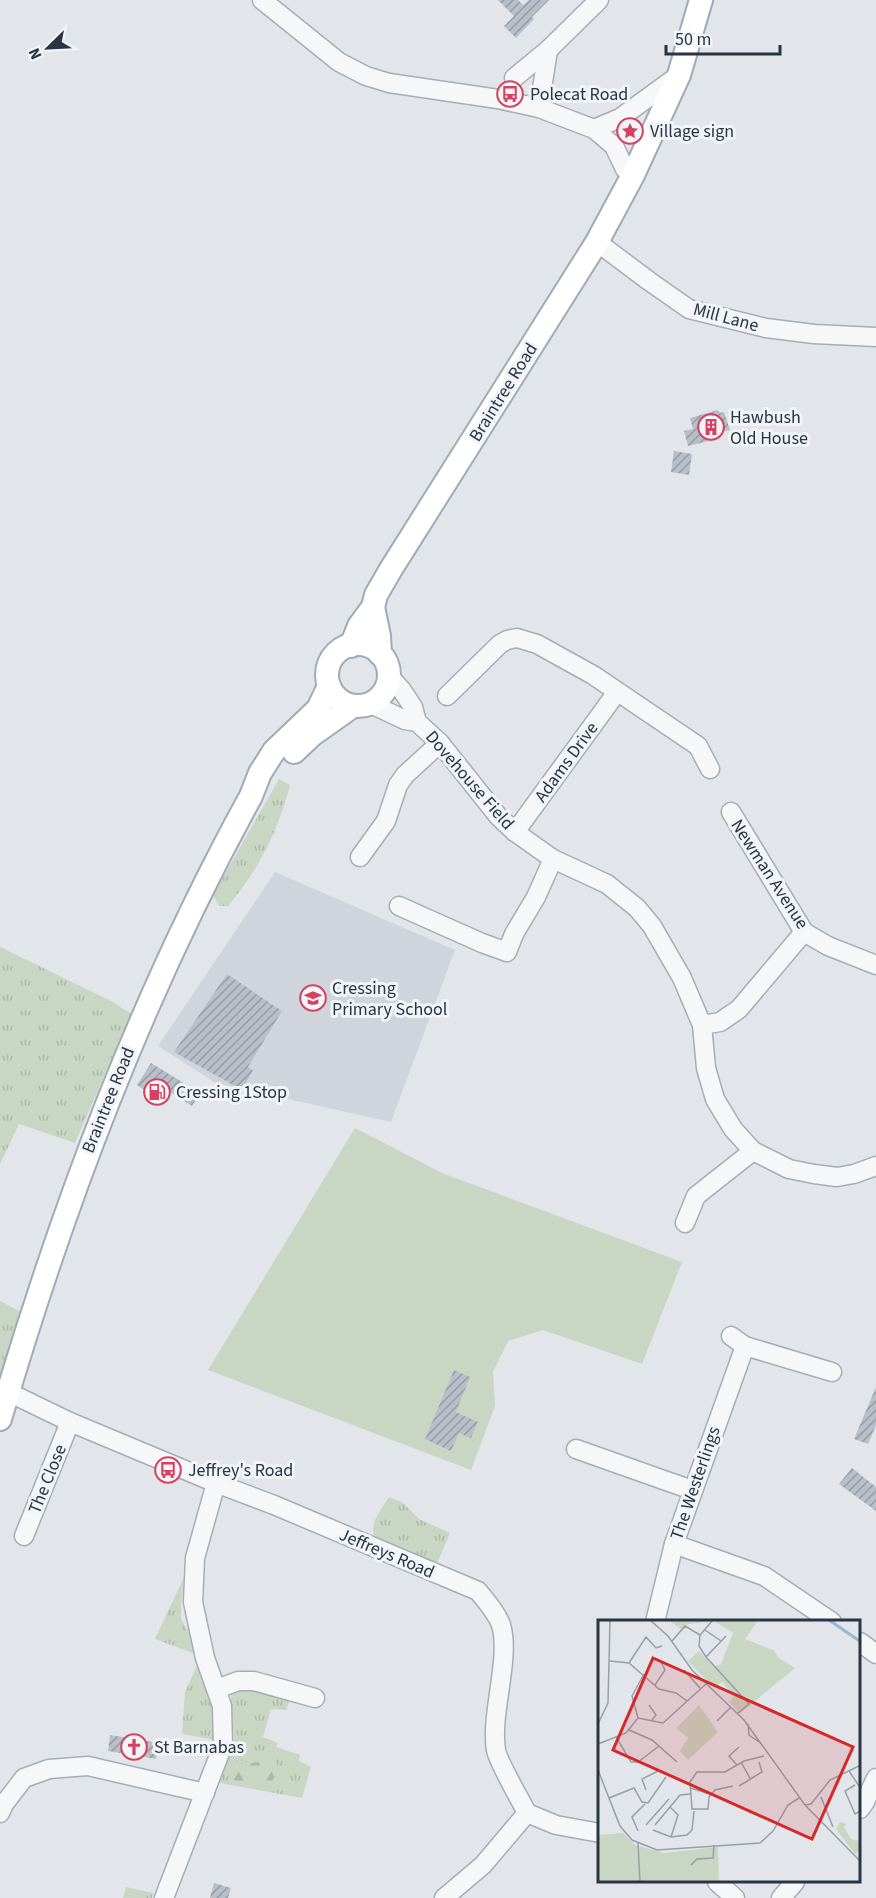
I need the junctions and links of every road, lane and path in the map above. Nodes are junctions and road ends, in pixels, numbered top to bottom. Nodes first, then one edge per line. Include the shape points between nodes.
1 (262, 0) edge
2 (599, 0) edge
3 (701, 0) edge
4 (548, 50) junction
5 (679, 75) junction
6 (514, 78) dead end
7 (539, 108) junction
8 (594, 129) junction
9 (633, 175) junction
10 (597, 242) junction
11 (876, 337) edge
12 (373, 607) junction
13 (351, 645) junction
14 (380, 654) junction
15 (389, 676) junction
16 (329, 686) junction
17 (617, 692) junction
18 (447, 696) dead end
19 (362, 705) junction
20 (417, 722) junction
21 (440, 743) junction
22 (710, 769) dead end
23 (251, 796) junction
24 (730, 812) dead end
25 (515, 832) junction
26 (360, 857) dead end
27 (553, 859) junction
28 (399, 906) dead end
29 (804, 932) junction
30 (876, 965) edge
31 (702, 1025) junction
32 (753, 1151) junction
33 (876, 1166) edge
34 (685, 1223) dead end
35 (832, 1372) dead end
36 (8, 1392) junction
37 (0, 1419) edge
38 (70, 1422) junction
39 (576, 1449) dead end
40 (216, 1483) junction
41 (692, 1490) junction
42 (24, 1536) dead end
43 (674, 1544) junction
44 (655, 1620) edge
45 (829, 1620) edge
46 (861, 1643) edge
47 (876, 1654) edge
48 (217, 1689) junction
49 (315, 1698) dead end
50 (876, 1778) edge
51 (205, 1793) junction
52 (861, 1808) edge
53 (0, 1813) edge
54 (527, 1813) junction
55 (598, 1833) edge
56 (719, 1883) edge
57 (793, 1883) edge
58 (164, 1898) edge
59 (444, 1898) edge
60 (735, 1898) edge
61 (781, 1898) edge

1 - 7 street via 339,62 366,76
2 - 4 street
3 - 5 main road, Braintree Road
4 - 6 street
4 - 7 street
5 - 8 street via 620,118
5 - 9 main road, Braintree Road
7 - 8 street
8 - 9 street via 614,146 625,169
9 - 10 main road, Braintree Road
10 - 11 street, Mill Lane via 689,309 766,328
10 - 12 main road, Braintree Road via 391,569
12 - 13 main road, Braintree Road
12 - 14 main road
13 - 14 main road via 366,645
13 - 16 main road via 331,661
14 - 15 main road
15 - 19 main road via 384,693
15 - 20 street, Dovehouse Field via 413,707
16 - 19 main road via 338,699
16 - 23 main road, Braintree Road via 318,709 274,751
17 - 18 street via 546,649 517,638 500,644
17 - 22 street via 698,746
17 - 25 street, Adams Drive
19 - 20 street, Dovehouse Field
19 - 23 main road, Braintree Road via 302,743
20 - 21 street, Dovehouse Field
21 - 25 street, Dovehouse Field
21 - 26 street via 405,775 386,821
23 - 36 main road, Braintree Road via 168,959 105,1108 50,1256
24 - 29 street, Newman Avenue
25 - 27 street, Dovehouse Field
27 - 28 street via 507,952
27 - 31 street, Dovehouse Field via 607,884 637,908 662,940
29 - 30 street, Newman Avenue
29 - 31 street via 740,1009 720,1022
31 - 32 street, Dovehouse Field via 706,1068 715,1099
32 - 33 street, Dovehouse Field via 789,1169 837,1177
32 - 34 street via 696,1196
35 - 41 street, The Westerlings via 738,1341
36 - 37 main road, Braintree Road
36 - 38 street, Jeffreys Road
38 - 40 street, Jeffreys Road
38 - 42 street, The Close
39 - 41 street
40 - 48 street via 195,1558 193,1602 205,1658
40 - 54 street, Jeffreys Road via 478,1591 501,1626 496,1752
41 - 43 street, The Westerlings
43 - 44 street, The Westerlings
43 - 45 street via 764,1576
46 - 47 street
48 - 49 street via 237,1681 254,1681
48 - 51 street via 222,1706 223,1745
50 - 52 street
51 - 53 street via 88,1766 50,1769 24,1778
51 - 58 street
54 - 55 street via 556,1825
54 - 59 street via 483,1865
56 - 60 street
57 - 61 street

